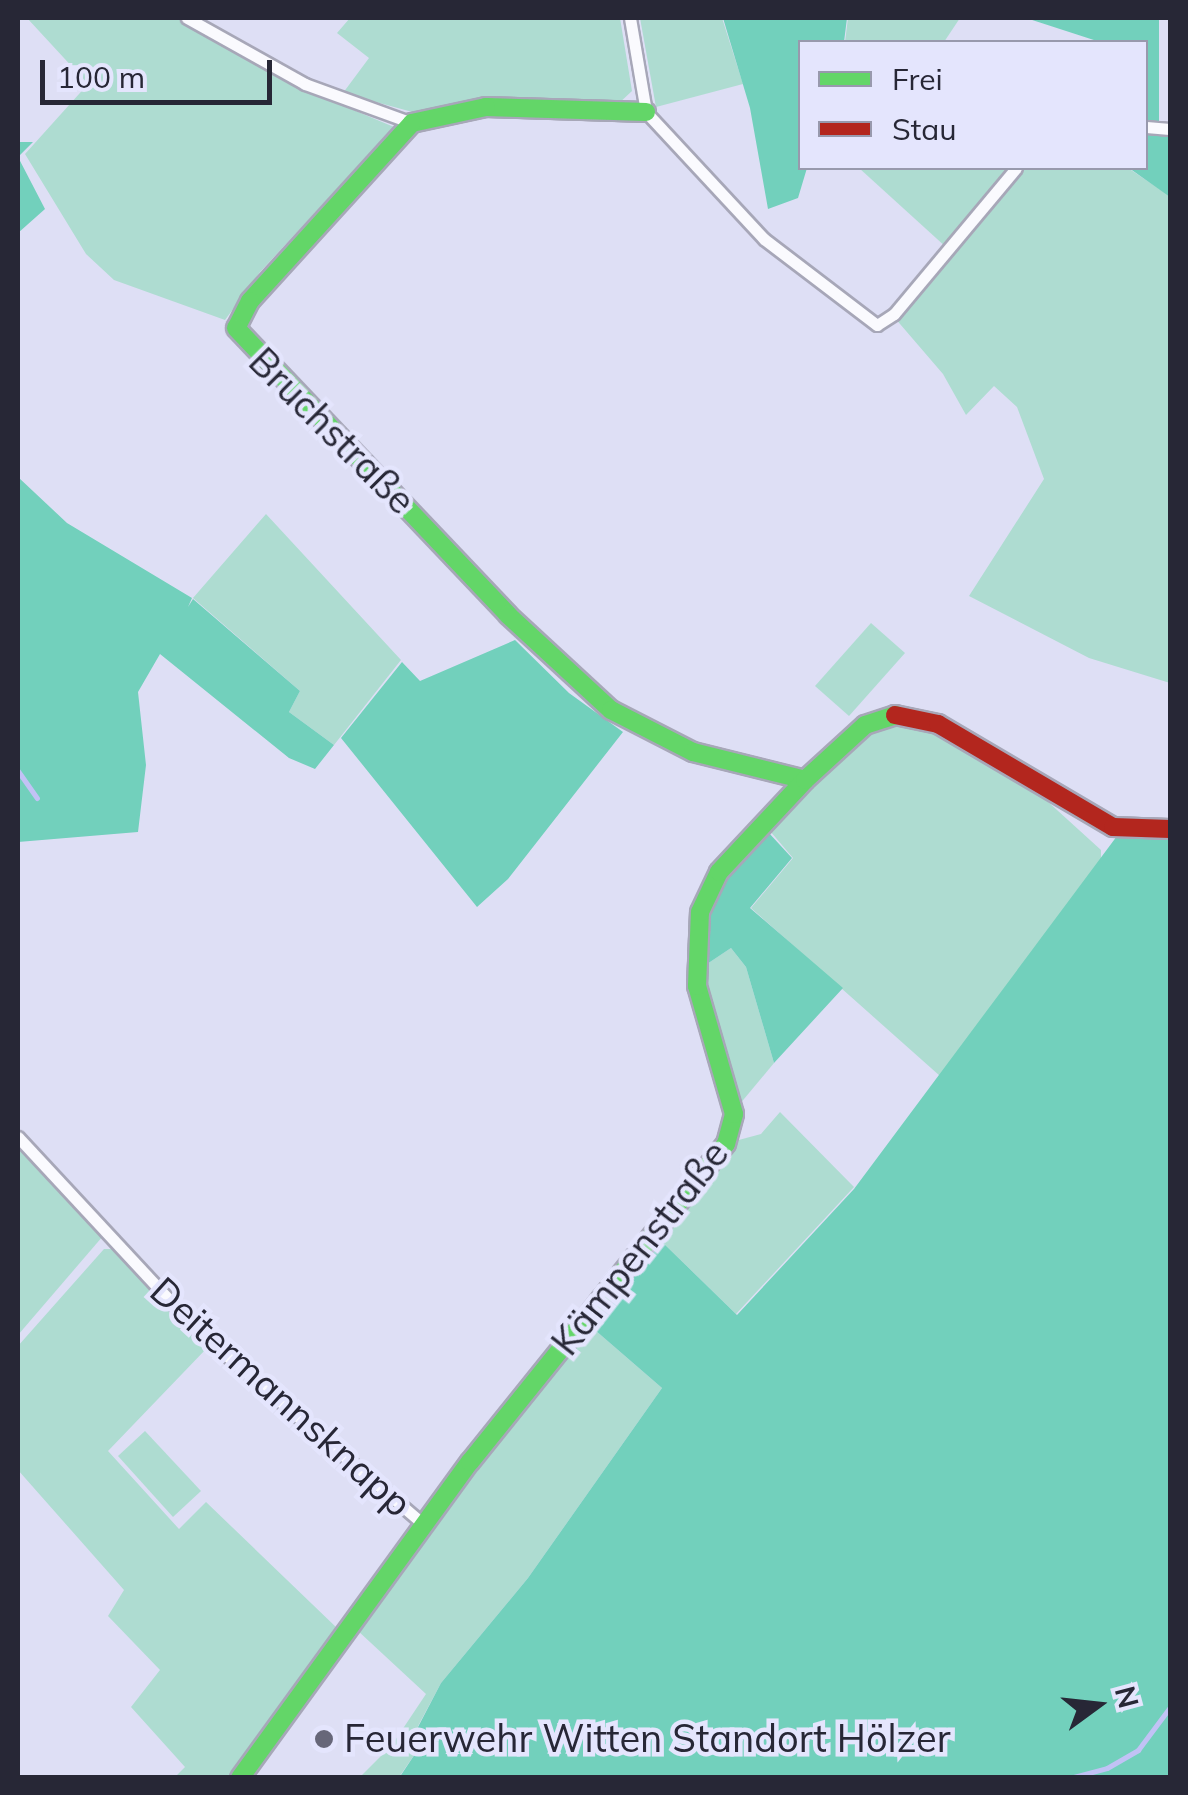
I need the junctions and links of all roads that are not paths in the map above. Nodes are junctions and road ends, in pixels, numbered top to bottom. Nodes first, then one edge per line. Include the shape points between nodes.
1 (187, 18) edge
2 (630, 18) edge
3 (646, 112) junction
4 (412, 123) junction
5 (1014, 170) edge
6 (805, 780) junction
7 (1170, 829) edge
8 (18, 1138) edge
9 (423, 1524) junction
10 (240, 1778) edge

1 - 4 street via 305,84
2 - 3 street
3 - 4 street via 486,107
3 - 5 street via 764,239 877,325 894,314
4 - 6 street, Bruchstraße via 250,301 240,315 239,337 329,418 508,615 612,710 693,752
6 - 7 street, Kämpenstraße via 865,725 888,714 903,716 964,737 1113,826
6 - 9 street, Kämpenstraße via 712,881 700,912 698,986 734,1114 726,1144
8 - 9 street, Deitermannsknapp via 198,1331
9 - 10 street, Kämpenstraße

